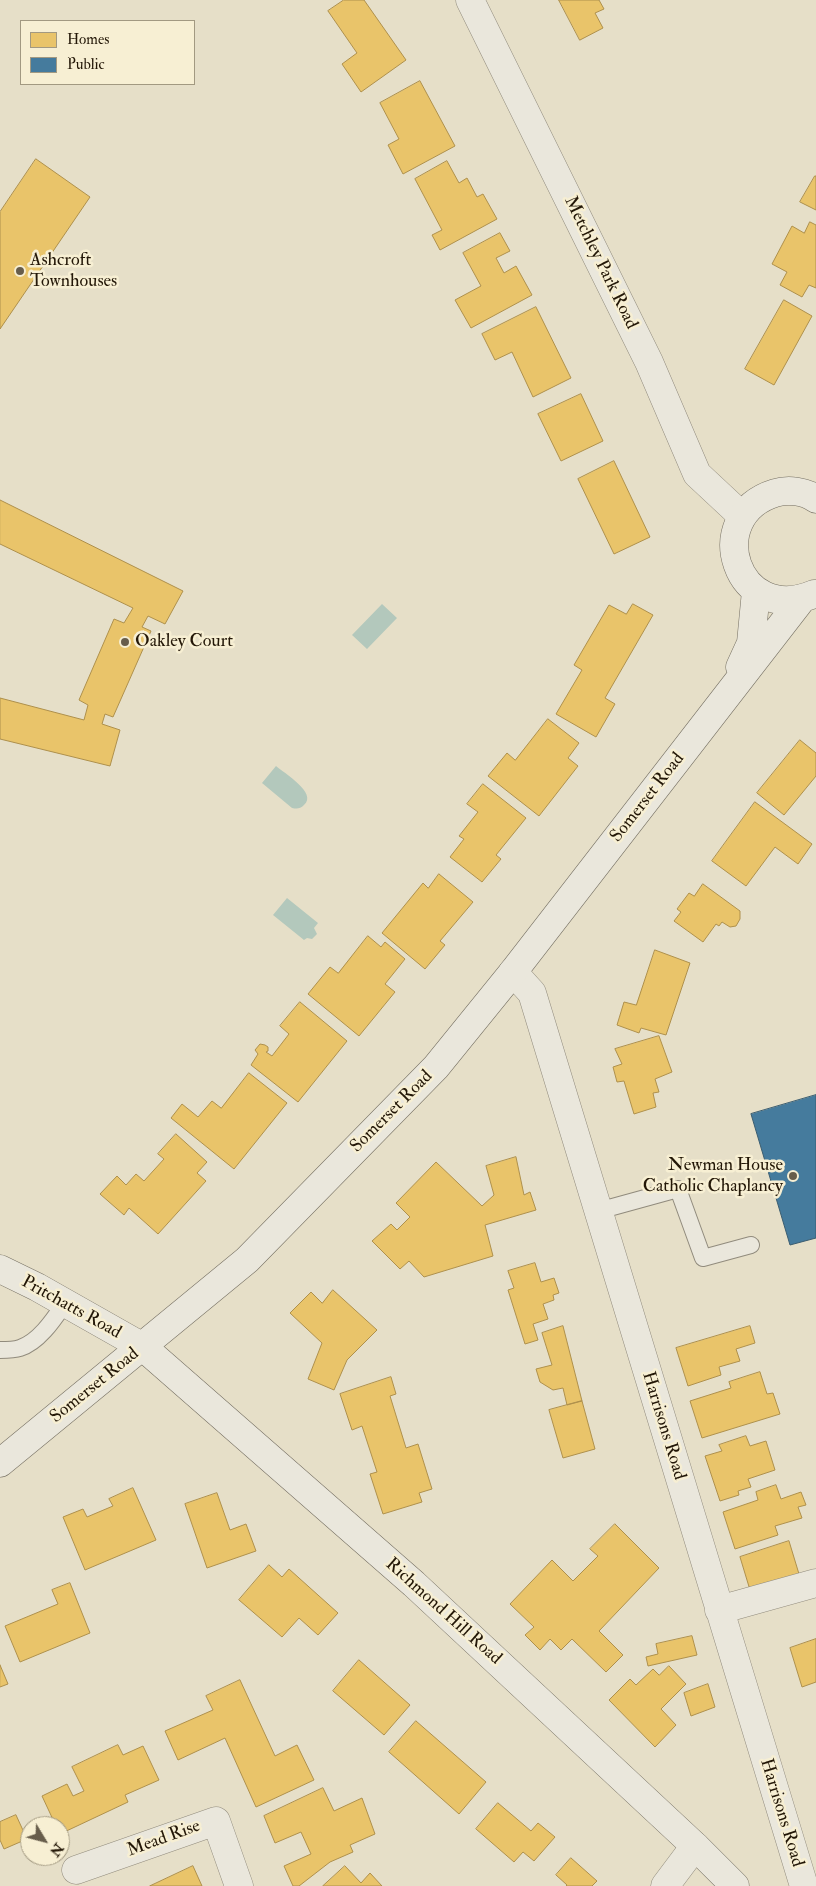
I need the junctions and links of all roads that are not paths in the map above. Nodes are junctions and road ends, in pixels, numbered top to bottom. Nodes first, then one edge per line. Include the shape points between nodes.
1 (470, 0) edge
2 (815, 495) edge
3 (742, 516) junction
4 (756, 591) junction
5 (808, 597) edge
6 (723, 702) junction
7 (513, 972) junction
8 (598, 1211) junction
9 (751, 1245) dead end
10 (0, 1269) edge
11 (65, 1303) junction
12 (143, 1347) junction
13 (0, 1350) edge
14 (0, 1463) edge
15 (816, 1583) edge
16 (719, 1610) junction
17 (695, 1846) junction
18 (76, 1870) dead end
19 (239, 1886) edge
20 (664, 1886) edge
21 (735, 1886) edge
22 (804, 1886) edge

1 - 3 street, Metchley Park Road via 649,362 697,474
2 - 3 street via 779,492 766,496
3 - 4 street via 733,544 735,560 743,578
4 - 5 street via 778,600
4 - 6 street, Somerset Road via 751,643
5 - 6 street, Somerset Road
6 - 7 street, Somerset Road
7 - 8 street, Harrisons Road via 532,993
7 - 12 street, Somerset Road via 436,1067 247,1260
8 - 9 lane via 678,1189 704,1258
8 - 16 street, Harrisons Road
10 - 11 street, Pritchatts Road
11 - 12 street, Pritchatts Road
11 - 13 lane via 35,1339 20,1349
12 - 14 street, Somerset Road
12 - 17 street, Richmond Hill Road via 414,1584
15 - 16 street
16 - 22 street, Harrisons Road
17 - 20 street
17 - 21 street, Richmond Hill Road
18 - 19 street, Mead Rise via 216,1820

